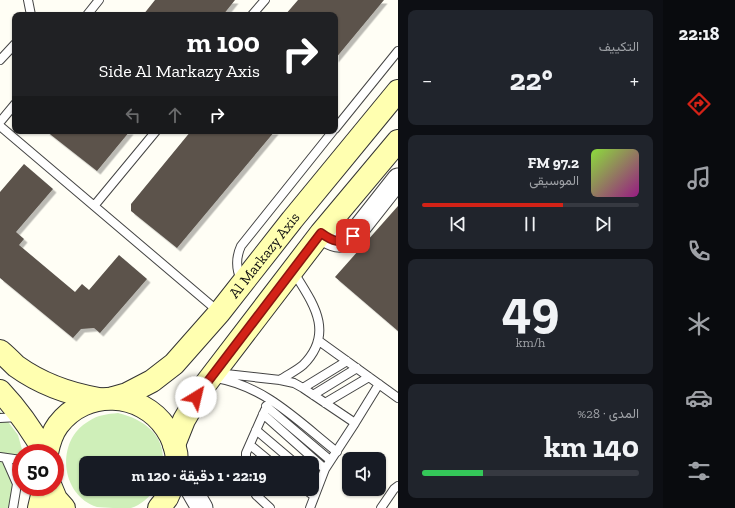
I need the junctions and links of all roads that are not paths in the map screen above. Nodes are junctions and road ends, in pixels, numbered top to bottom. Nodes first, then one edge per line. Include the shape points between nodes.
1 (28, 0) edge
2 (99, 0) edge
3 (265, 0) edge
4 (30, 12) edge
5 (89, 12) edge
6 (255, 12) edge
7 (12, 47) edge
8 (398, 51) edge
9 (0, 60) edge
10 (398, 92) edge
11 (12, 108) edge
12 (0, 122) edge
13 (338, 125) edge
14 (0, 126) edge
15 (154, 134) edge
16 (331, 134) edge
17 (398, 141) edge
18 (398, 179) edge
19 (94, 206) junction
20 (321, 233) junction
21 (270, 248) junction
22 (293, 268) junction
23 (242, 284) junction
24 (220, 313) junction
25 (319, 341) junction
26 (0, 351) edge
27 (347, 361) junction
28 (357, 368) junction
29 (213, 375) junction
30 (369, 377) junction
31 (280, 380) junction
32 (379, 384) junction
33 (303, 388) junction
34 (0, 391) edge
35 (313, 394) junction
36 (106, 398) junction
37 (398, 398) edge
38 (268, 402) junction
39 (325, 403) junction
40 (263, 414) junction
41 (22, 417) junction
42 (0, 418) edge
43 (355, 423) junction
44 (256, 430) junction
45 (40, 444) edge
46 (49, 444) edge
47 (250, 445) junction
48 (337, 452) junction
49 (177, 456) edge
50 (177, 456) edge
51 (246, 456) edge
52 (263, 456) edge
53 (287, 456) edge
54 (3, 458) edge
55 (330, 460) junction
56 (325, 470) junction
57 (319, 484) edge
58 (398, 486) edge
59 (42, 496) edge
60 (55, 496) edge
61 (168, 496) edge
62 (195, 496) edge
63 (257, 496) edge
64 (314, 496) edge
65 (13, 508) edge
66 (39, 508) edge
67 (64, 508) edge
68 (159, 508) edge
69 (202, 508) edge
70 (270, 508) edge
71 (310, 508) edge
72 (381, 508) edge

1 - 4 lane
2 - 5 lane
3 - 6 lane
7 - 9 lane
8 - 13 lane
10 - 21 main road, Al Markazy Axis
11 - 12 lane
14 - 19 lane
15 - 19 lane
16 - 23 lane via 240,246 237,261
17 - 20 main road, Al Markazy Axis
18 - 20 street via 353,236 335,242
19 - 24 lane
20 - 22 main road, Al Markazy Axis
21 - 22 main road via 279,262
21 - 23 main road, Al Markazy Axis
22 - 25 lane via 316,313
22 - 29 main road, Al Markazy Axis
23 - 24 main road, Al Markazy Axis
24 - 36 main road, Al Markazy Axis via 164,373 140,388
25 - 27 lane
25 - 31 lane via 302,366
26 - 36 main road via 16,366 47,384 76,394
27 - 28 lane
27 - 33 lane
28 - 30 lane
28 - 35 lane
29 - 31 lane
29 - 38 lane via 249,387
29 - 49 main road, Al Markazy Axis via 189,408
30 - 32 lane
30 - 39 lane
31 - 33 lane
32 - 37 lane
32 - 43 lane
33 - 35 lane
34 - 41 main road
35 - 39 lane
36 - 46 main road, Al Markazy Axis via 84,404 70,413 58,425
36 - 50 main road via 127,400 140,404 152,412 169,432
38 - 40 lane
38 - 48 lane
38 - 55 lane
39 - 43 lane
40 - 44 lane
40 - 56 lane
41 - 42 lane
41 - 45 main road
43 - 48 lane
44 - 47 lane
44 - 53 lane
47 - 51 lane
47 - 52 lane
48 - 55 lane
54 - 65 lane via 17,484
55 - 56 lane
56 - 57 lane
58 - 72 lane
59 - 66 main road
60 - 67 main road
61 - 68 main road
62 - 69 street
63 - 70 lane
64 - 71 lane

